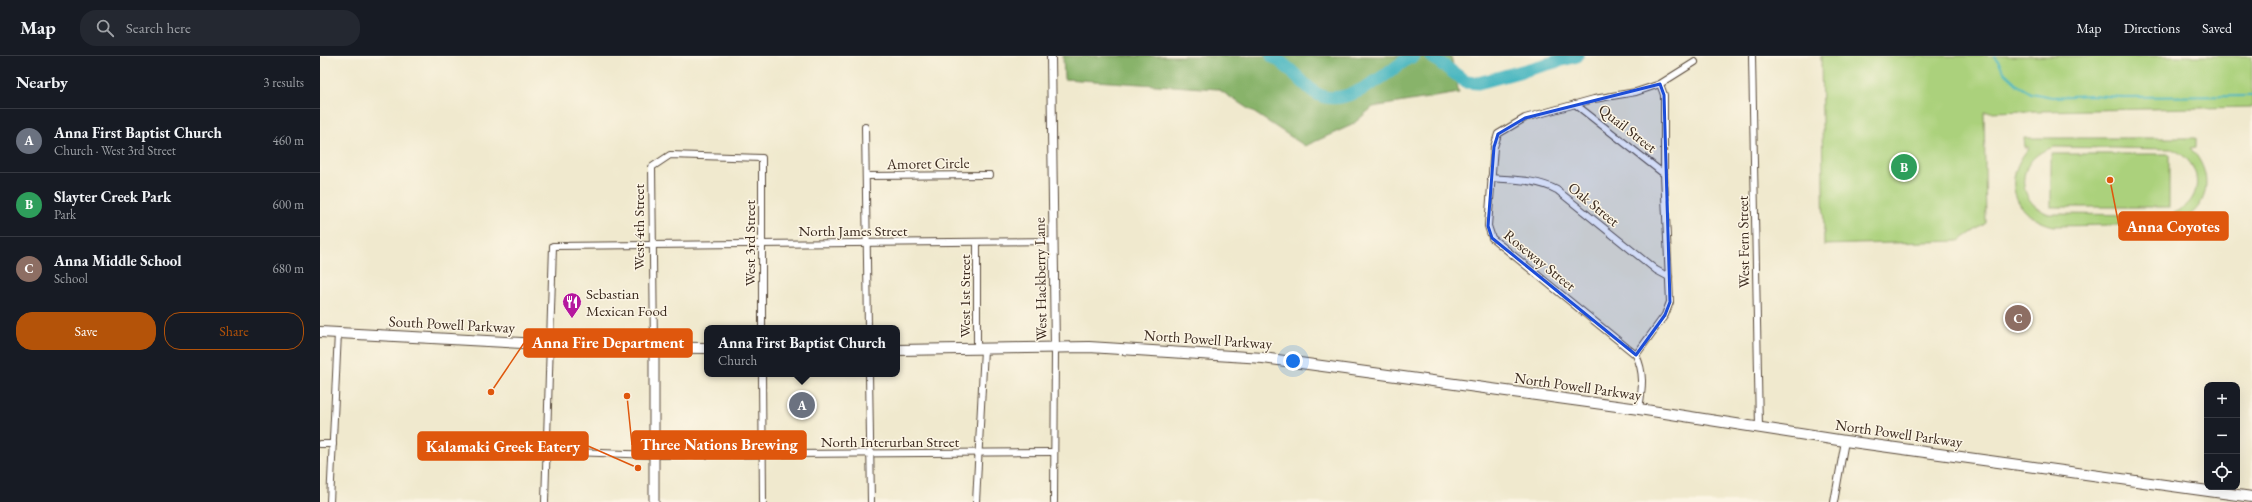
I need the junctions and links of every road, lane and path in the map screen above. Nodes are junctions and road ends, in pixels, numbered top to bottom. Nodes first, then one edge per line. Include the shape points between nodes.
1 (1052, 56) edge
2 (1752, 56) edge
3 (1695, 62) dead end
4 (1660, 84) junction
5 (1575, 104) junction
6 (865, 127) dead end
7 (652, 167) joint
8 (1664, 174) junction
9 (990, 175) dead end
10 (866, 176) junction
11 (1491, 178) junction
12 (1054, 241) junction
13 (762, 243) junction
14 (867, 243) junction
15 (978, 243) junction
16 (652, 244) junction
17 (1669, 277) junction
18 (762, 325) edge
19 (868, 325) edge
20 (320, 332) edge
21 (338, 333) junction
22 (550, 344) junction
23 (654, 348) junction
24 (704, 348) edge
25 (1055, 348) junction
26 (980, 349) junction
27 (900, 350) edge
28 (1636, 355) junction
29 (762, 377) edge
30 (869, 377) edge
31 (1639, 409) junction
32 (1760, 427) junction
33 (1845, 441) junction
34 (320, 444) edge
35 (333, 444) junction
36 (546, 451) junction
37 (1054, 452) junction
38 (762, 454) junction
39 (870, 454) junction
40 (977, 454) junction
41 (654, 455) junction
42 (2252, 497) edge
43 (330, 502) edge
44 (545, 502) edge
45 (654, 502) edge
46 (762, 502) edge
47 (871, 502) edge
48 (976, 502) edge
49 (1054, 502) edge
50 (1834, 502) edge

1 - 12 street, West Hackberry Lane
2 - 32 street, West Fern Street
3 - 4 street, Roseway Street
4 - 5 street, Roseway Street via 1636,92
4 - 8 street via 1664,96
5 - 8 street, Quail Street
5 - 11 street, Roseway Street via 1525,118 1498,134
6 - 10 street
7 - 13 street, West 3rd Street via 670,155 762,158
7 - 16 street, West 4th Street
8 - 17 street
9 - 10 street, Amoret Circle
10 - 14 street
11 - 17 street, Oak Street via 1543,183 1557,190 1656,270
11 - 28 street, Roseway Street via 1488,226 1492,238
12 - 15 street, North James Street
12 - 25 street, West Hackberry Lane
13 - 14 street, North James Street
13 - 16 street, North James Street
13 - 18 street, West 3rd Street
14 - 15 street, North James Street
14 - 19 street
15 - 26 street, West 1st Street
16 - 22 street, North James Street via 553,246
16 - 23 street, West 4th Street
17 - 28 street via 1670,302 1665,315
20 - 21 main road, South Powell Parkway
21 - 22 main road, South Powell Parkway
21 - 35 street
22 - 23 main road, South Powell Parkway
22 - 36 street
23 - 24 main road
23 - 41 main road, West 4th Street
25 - 26 main road, North Powell Parkway
25 - 31 main road, North Powell Parkway via 1105,347 1263,358
25 - 37 street, West Hackberry Lane
26 - 27 main road, North Powell Parkway
26 - 40 street, West 1st Street
28 - 31 street via 1642,368 1643,382
29 - 38 street
30 - 39 street
31 - 32 main road, North Powell Parkway
32 - 33 main road, North Powell Parkway
33 - 42 main road, North Powell Parkway
33 - 50 street
34 - 35 street
35 - 43 street
36 - 41 street, North Interurban Street
36 - 44 street
37 - 40 street, North Interurban Street
37 - 49 street, West Hackberry Lane
38 - 39 street, North Interurban Street
38 - 41 street, North Interurban Street
38 - 46 street
39 - 40 street, North Interurban Street
39 - 47 street
40 - 48 street, West 1st Street
41 - 45 main road, West 4th Street

